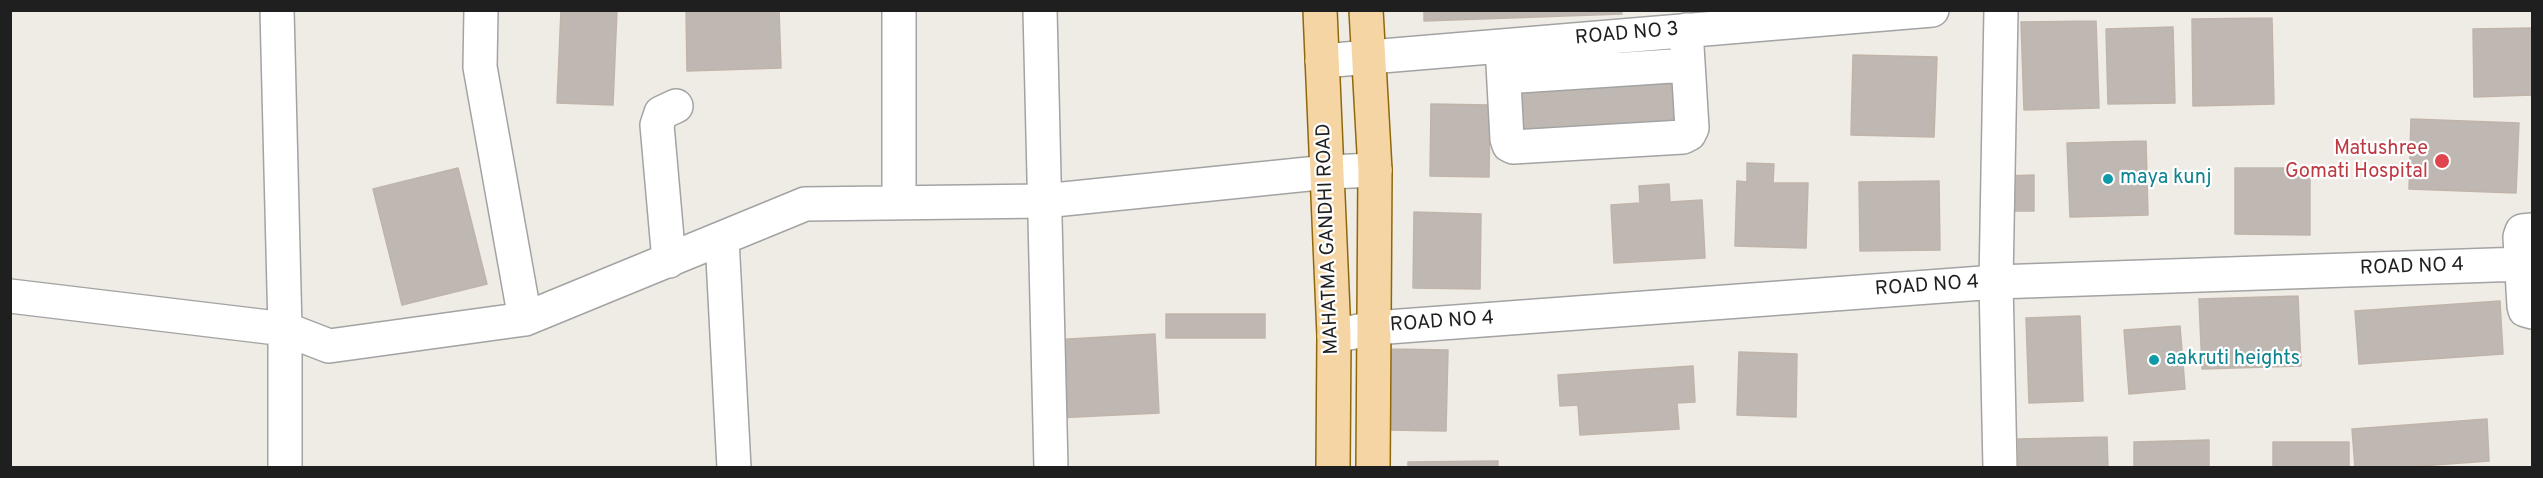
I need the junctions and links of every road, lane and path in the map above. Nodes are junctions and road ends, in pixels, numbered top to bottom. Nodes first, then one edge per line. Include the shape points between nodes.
1 (277, 10) edge
2 (481, 10) edge
3 (899, 10) edge
4 (1040, 10) edge
5 (1320, 10) edge
6 (1366, 10) edge
7 (1932, 10) edge
8 (2001, 10) edge
9 (1686, 30) junction
10 (1367, 57) junction
11 (1322, 61) junction
12 (1503, 61) junction
13 (1672, 66) dead end
14 (676, 106) dead end
15 (1375, 170) junction
16 (1328, 172) junction
17 (1044, 201) junction
18 (899, 203) junction
19 (2532, 230) edge
20 (722, 239) junction
21 (669, 261) junction
22 (2522, 264) junction
23 (1996, 282) junction
24 (10, 296) edge
25 (2532, 312) edge
26 (525, 319) junction
27 (1374, 328) junction
28 (285, 329) junction
29 (1334, 336) junction
30 (285, 468) edge
31 (734, 468) edge
32 (1051, 468) edge
33 (1333, 468) edge
34 (1373, 468) edge
35 (2000, 468) edge

1 - 28 street
2 - 26 street via 480,67
3 - 18 street
4 - 17 street
5 - 11 main road, MAHATMA GANDHI ROAD
6 - 10 main road, MAHATMA GANDHI ROAD
7 - 9 street, ROAD NO 3
8 - 23 street
9 - 12 street, ROAD NO 3
9 - 12 street via 1692,128 1683,137 1509,145
10 - 11 street, ROAD NO 3
10 - 12 street, ROAD NO 3
10 - 15 main road, MAHATMA GANDHI ROAD
11 - 16 main road, MAHATMA GANDHI ROAD
12 - 13 street
14 - 21 street via 661,113 657,125
15 - 16 street
15 - 27 main road, MAHATMA GANDHI ROAD
16 - 17 street
16 - 29 main road, MAHATMA GANDHI ROAD
17 - 18 street
17 - 32 street
18 - 20 street via 805,204
19 - 22 street via 2520,234
20 - 21 street
20 - 31 street
21 - 26 street
22 - 23 street, ROAD NO 4
22 - 25 street via 2525,310
23 - 27 street, ROAD NO 4
23 - 35 street
24 - 28 street
26 - 28 street via 329,346
27 - 29 street, ROAD NO 4
27 - 34 main road, MAHATMA GANDHI ROAD
28 - 30 street
29 - 33 main road, MAHATMA GANDHI ROAD

